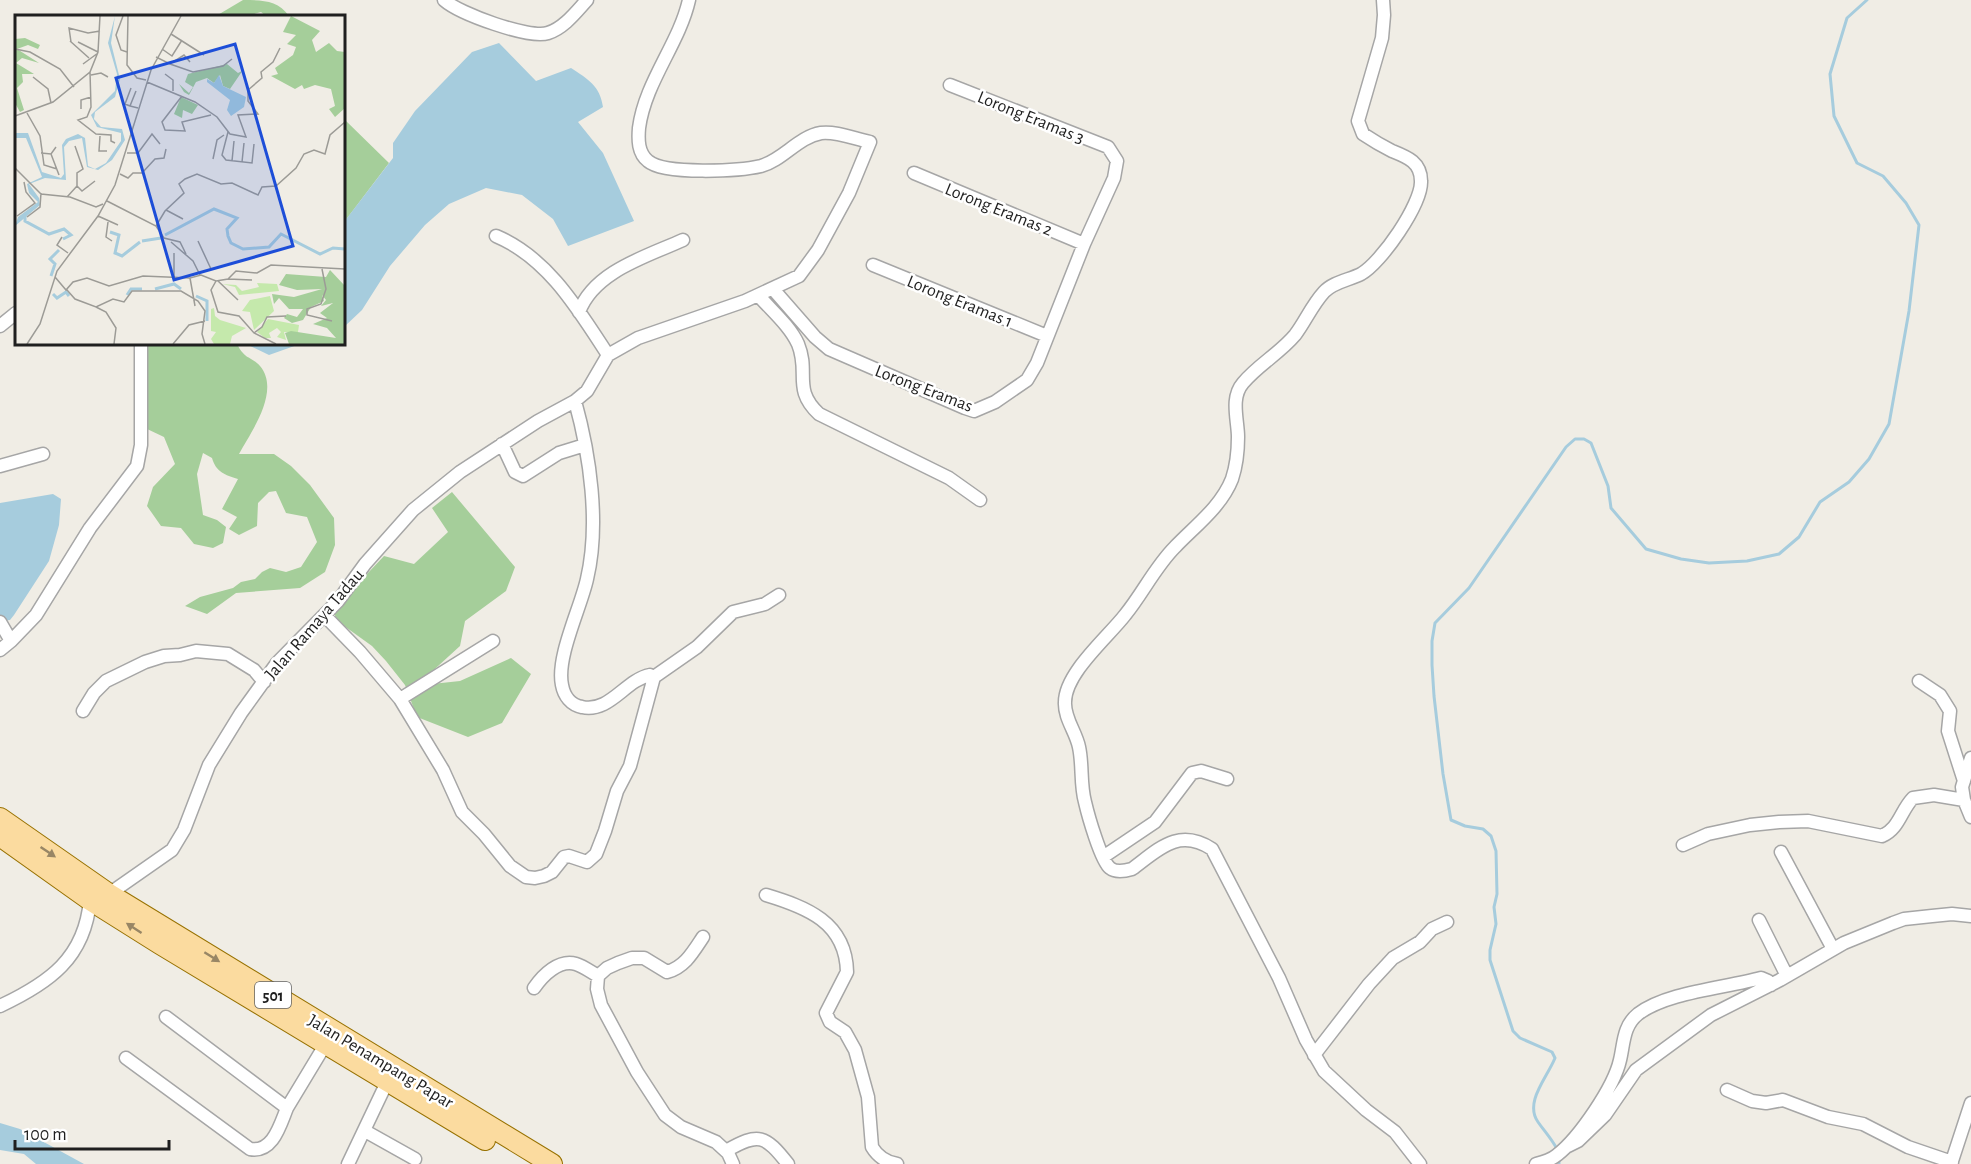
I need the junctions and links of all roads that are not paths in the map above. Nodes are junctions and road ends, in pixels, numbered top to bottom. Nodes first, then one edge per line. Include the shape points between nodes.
1 (444, 0) edge
2 (587, 0) edge
3 (689, 0) edge
4 (1383, 0) edge
5 (950, 85) dead end
6 (1112, 150) joint
7 (914, 173) dead end
8 (496, 237) dead end
9 (683, 240) dead end
10 (1084, 244) junction
11 (873, 265) dead end
12 (773, 289) junction
13 (759, 296) junction
14 (579, 312) junction
15 (15, 314) edge
16 (0, 326) edge
17 (1047, 336) junction
18 (141, 345) edge
19 (608, 355) junction
20 (575, 401) junction
21 (502, 444) junction
22 (585, 445) junction
23 (43, 454) dead end
24 (0, 466) edge
25 (980, 500) dead end
26 (779, 595) dead end
27 (325, 616) junction
28 (0, 622) edge
29 (10, 641) junction
30 (493, 641) dead end
31 (0, 650) edge
32 (654, 677) junction
33 (1919, 681) dead end
34 (264, 682) junction
35 (400, 699) junction
36 (83, 711) dead end
37 (1971, 758) edge
38 (1227, 779) dead end
39 (1964, 781) junction
40 (1964, 800) junction
41 (1971, 817) edge
42 (0, 818) edge
43 (0, 836) edge
44 (1683, 845) dead end
45 (1781, 852) dead end
46 (1103, 857) junction
47 (766, 895) dead end
48 (100, 897) junction
49 (1971, 916) edge
50 (1759, 920) dead end
51 (1447, 922) dead end
52 (703, 937) dead end
53 (1833, 949) junction
54 (598, 976) junction
55 (1787, 976) junction
56 (1771, 985) junction
57 (534, 988) dead end
58 (0, 1006) edge
59 (166, 1017) dead end
60 (325, 1045) junction
61 (1314, 1055) junction
62 (126, 1058) dead end
63 (1620, 1062) junction
64 (387, 1082) junction
65 (1625, 1084) junction
66 (1727, 1090) dead end
67 (1971, 1103) edge
68 (287, 1108) junction
69 (365, 1131) junction
70 (1568, 1146) junction
71 (726, 1150) junction
72 (415, 1159) dead end
73 (1952, 1163) edge
74 (348, 1164) edge
75 (526, 1164) edge
76 (552, 1164) edge
77 (733, 1164) edge
78 (788, 1164) edge
79 (897, 1164) edge
80 (1420, 1164) edge
81 (1536, 1164) edge

1 - 2 street via 470,15 540,34 554,31
3 - 12 street via 642,116 639,147 648,162 684,170 728,170 762,165 823,133 870,142 849,194 818,250 799,276
4 - 46 street via 1382,38 1359,126 1370,139 1415,163 1420,172 1418,195 1395,237 1373,265 1326,290 1294,336 1241,384 1235,408 1238,448 1226,490 1199,525 1163,561 1126,614 1073,677 1065,707 1079,746 1084,799
5 - 6 street, Lorong Eramas 3
6 - 10 street, Lorong Eramas via 1118,161 1116,172
7 - 10 street, Lorong Eramas 2
8 - 14 street via 542,266
9 - 14 street via 598,283
10 - 17 street, Lorong Eramas
11 - 17 street, Lorong Eramas 1
12 - 13 street
12 - 17 street, Lorong Eramas via 815,337 837,354 974,411 995,402 1026,380
13 - 19 street via 649,334
13 - 25 street via 797,341 803,358 802,388 814,410 949,478
14 - 19 street
15 - 16 street
18 - 29 street via 141,445 137,466 100,513 36,615
19 - 20 street via 587,391
20 - 21 street, Jalan Ramaya Tadau
20 - 22 street
21 - 22 street via 520,476 559,453
21 - 27 street, Jalan Ramaya Tadau via 413,510
22 - 32 street via 592,516 590,560 566,652 562,686 573,704 594,708 645,676
23 - 24 street
26 - 32 street via 765,604 733,612 697,647
27 - 34 street, Jalan Ramaya Tadau via 277,663
27 - 35 street
28 - 29 street
29 - 31 street
30 - 35 street
32 - 35 street via 633,755 596,854 588,862 564,857 552,872 535,878 516,872 466,818 443,770
33 - 39 street via 1940,695 1950,711 1948,731
34 - 36 street via 254,670 228,654 196,651 164,656 106,681
34 - 48 street, Jalan Ramaya Tadau via 209,765 184,830 172,850
37 - 39 street
38 - 46 street via 1192,772 1155,822
39 - 40 street
40 - 41 street
40 - 44 street via 1934,795 1913,798 1895,827 1882,836 1808,821 1779,822 1708,834
42 -> 48 main road, Jalan Penampang Papar / 501
43 - 48 main road, Jalan Penampang Papar / 501
45 - 53 street
46 - 61 street via 1110,868 1126,871 1164,844 1194,841 1212,849
47 - 79 street via 812,911 830,926 840,942 847,972 826,1013 852,1044 868,1097 872,1147 876,1154
48 - 58 street via 66,964
60 -> 48 main road, Jalan Penampang Papar / 501
48 -> 76 main road, Jalan Penampang Papar / 501
49 - 53 street via 1904,919
50 - 55 street
51 - 61 street via 1390,961
52 - 54 street via 683,964 673,970 663,971 639,957 607,968
53 - 55 street
54 - 57 street via 577,964 563,964 551,970
54 - 71 street via 601,1005 660,1109 681,1127
55 - 56 street
56 - 63 street via 1761,978 1702,991 1639,1013 1626,1031
56 - 65 street via 1711,1015 1649,1059
59 - 68 street
60 - 64 main road, Jalan Penampang Papar / 501
60 - 68 street
61 - 80 street via 1336,1083 1395,1132
62 - 68 street via 250,1149 267,1147
63 - 65 street
63 - 70 street via 1590,1119
64 - 69 street
64 - 75 main road, Jalan Penampang Papar / 501
65 - 70 street via 1605,1115
66 - 73 street via 1752,1101 1783,1100 1828,1117 1863,1124 1908,1147
67 - 73 street
69 - 72 street
69 - 74 street
70 - 81 street via 1556,1157
71 - 77 street
71 - 78 street via 746,1139 762,1140 772,1144

